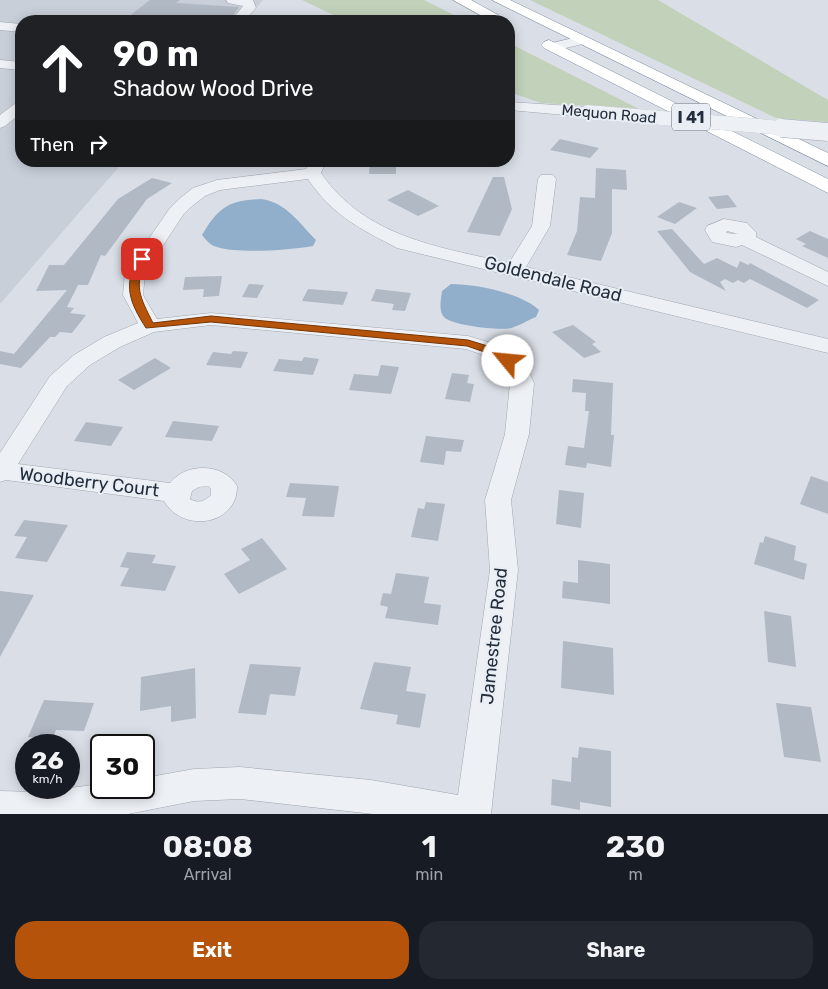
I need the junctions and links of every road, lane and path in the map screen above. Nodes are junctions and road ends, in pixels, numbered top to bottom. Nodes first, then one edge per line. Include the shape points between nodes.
1 (232, 0) edge
2 (460, 0) edge
3 (499, 0) edge
4 (243, 15) edge
5 (490, 15) edge
6 (0, 26) edge
7 (15, 27) edge
8 (582, 40) junction
9 (546, 44) joint
10 (0, 64) edge
11 (15, 65) edge
12 (515, 106) edge
13 (15, 111) edge
14 (0, 123) edge
15 (828, 132) edge
16 (828, 160) edge
17 (316, 167) edge
18 (547, 179) dead end
19 (828, 187) edge
20 (745, 239) dead end
21 (515, 269) junction
22 (828, 280) edge
23 (150, 326) junction
24 (828, 346) edge
25 (1, 472) edge
26 (176, 493) dead end
27 (0, 808) edge
28 (472, 814) edge

1 - 4 street via 249,3 250,8
2 - 5 highway
3 - 8 highway, I 41
6 - 7 street
8 - 9 street
8 - 16 highway, I 41
9 - 19 highway, I 41
10 - 11 street
12 - 15 street, Mequon Road, bridge
13 - 14 street
17 - 21 street, Goldendale Road via 328,196 359,222 404,244
17 - 23 street via 217,185 199,192 185,203 135,273 133,295
18 - 21 street via 541,226
20 - 22 street
21 - 24 street, Goldendale Road
23 - 25 street, Jamestree Road via 112,342 82,360 58,381
23 - 28 street, Jamestree Road via 211,319 468,343 500,354 516,368 522,383 517,434 498,500 504,570
25 - 26 street, Woodberry Court
27 - 28 street via 37,809 194,785 240,783 371,797

